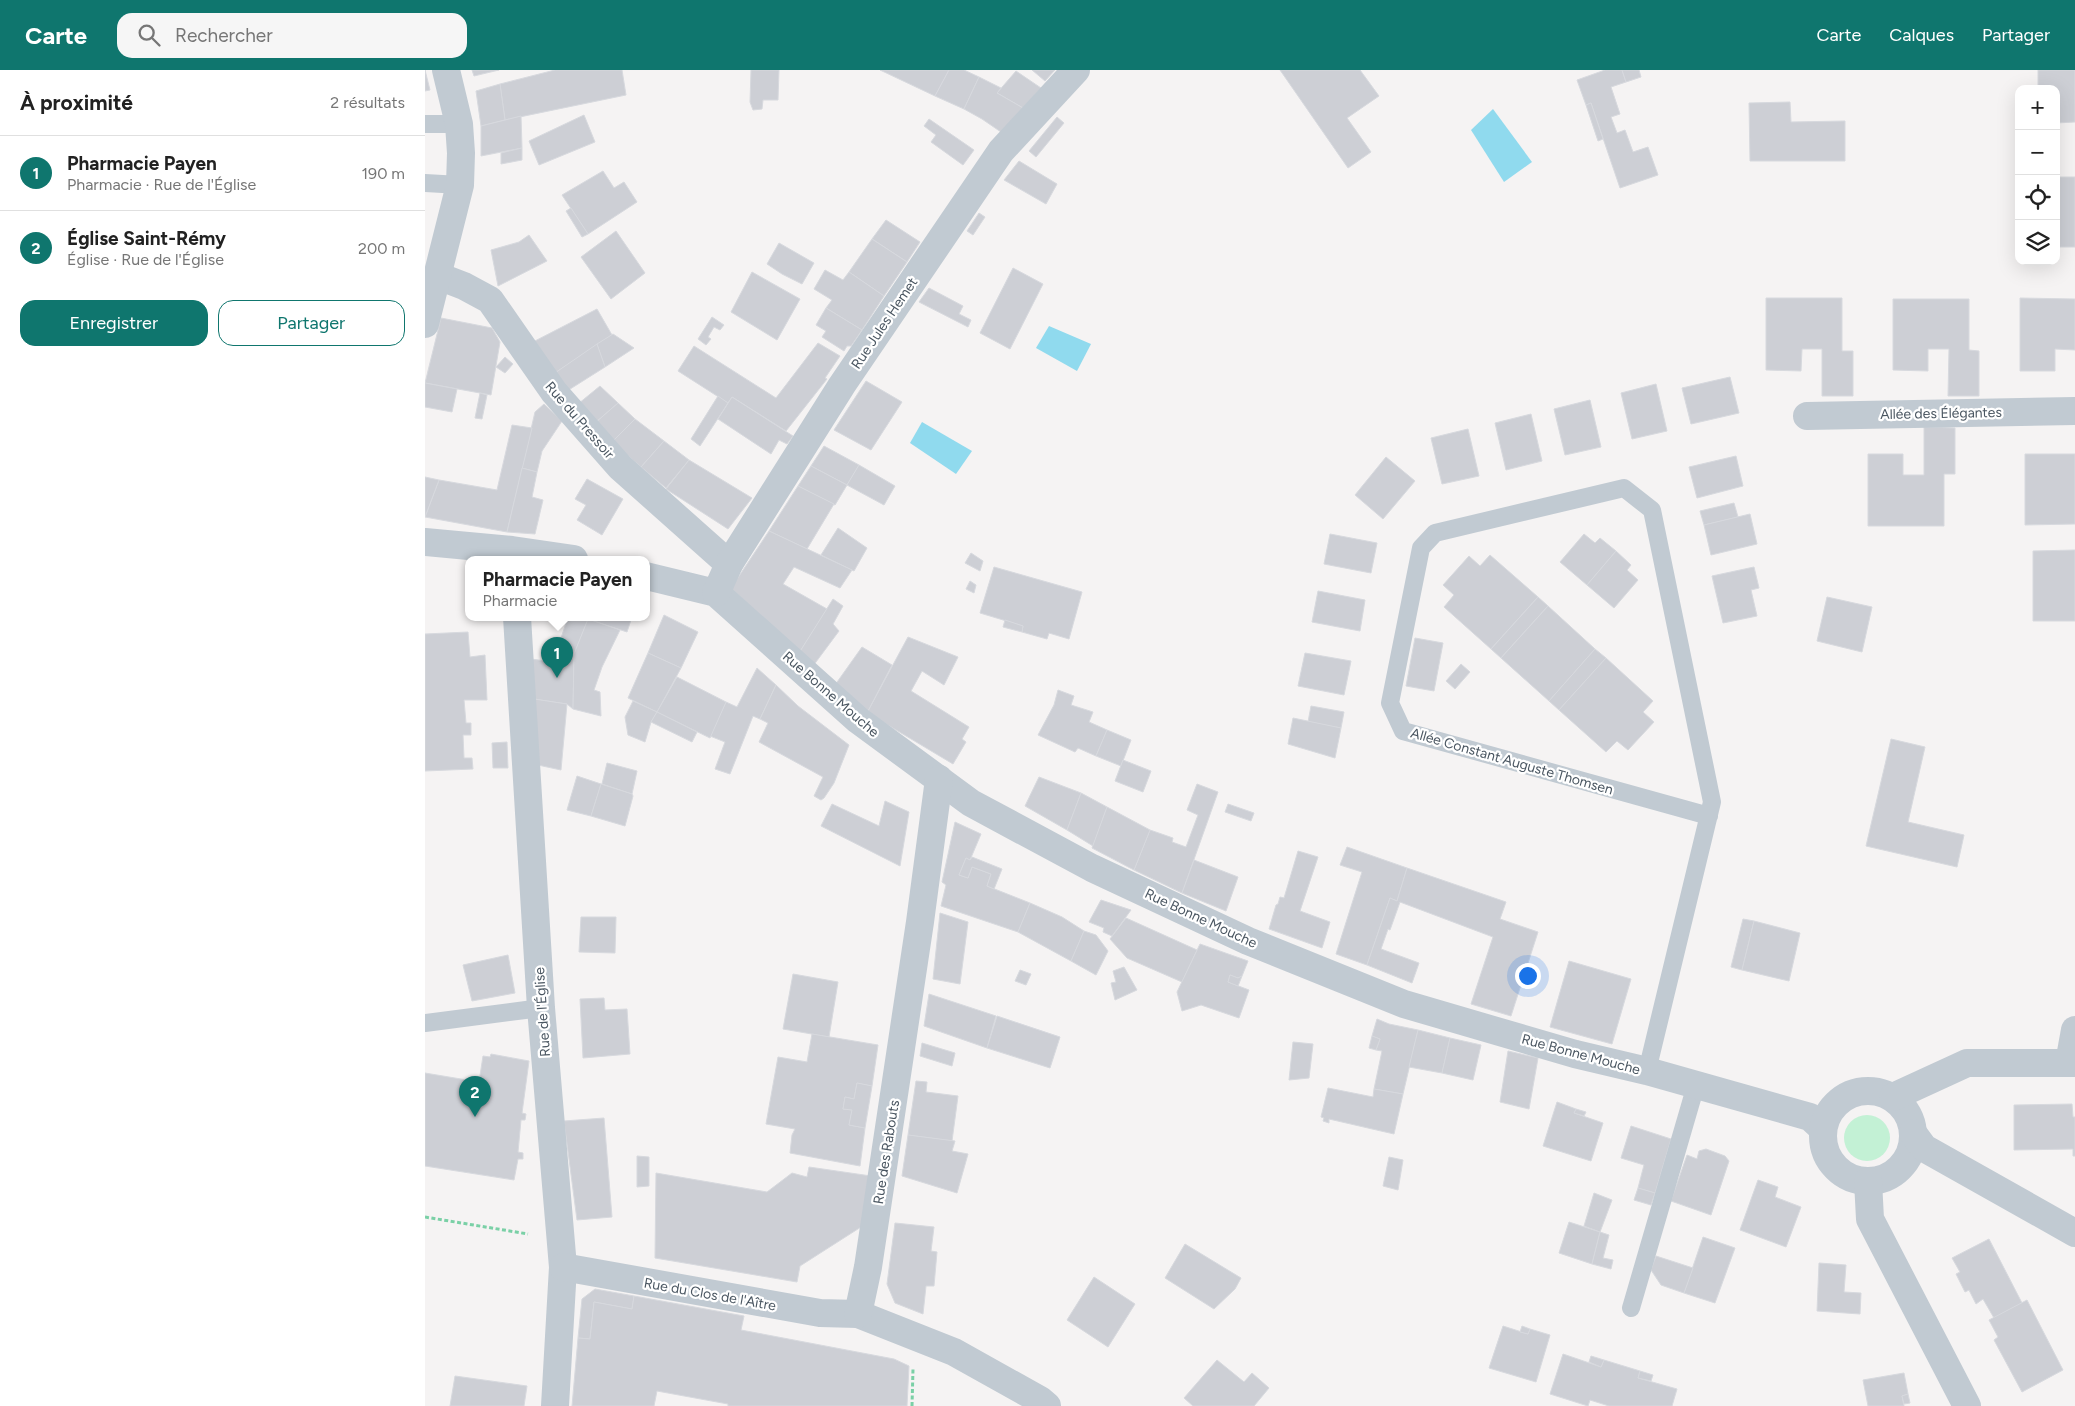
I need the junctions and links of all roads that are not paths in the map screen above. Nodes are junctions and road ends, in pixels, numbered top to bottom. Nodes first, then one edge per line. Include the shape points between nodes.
1 (446, 70) edge
2 (1076, 70) edge
3 (425, 124) edge
4 (459, 124) junction
5 (425, 183) edge
6 (460, 185) junction
7 (432, 275) edge
8 (425, 324) edge
9 (2075, 411) edge
10 (1807, 416) dead end
11 (425, 542) edge
12 (513, 555) edge
13 (528, 556) edge
14 (729, 564) junction
15 (650, 577) edge
16 (716, 593) junction
17 (517, 621) edge
18 (939, 779) junction
19 (1709, 816) junction
20 (541, 1008) junction
21 (425, 1023) edge
22 (2075, 1030) edge
23 (2072, 1063) edge
24 (1647, 1072) junction
25 (1696, 1086) junction
26 (1893, 1098) junction
27 (1823, 1129) junction
28 (1913, 1133) junction
29 (1868, 1181) junction
30 (2075, 1233) edge
31 (563, 1267) junction
32 (1631, 1308) dead end
33 (857, 1314) junction
34 (555, 1406) edge
35 (1047, 1406) edge
36 (1967, 1406) edge

1 - 4 street
2 - 14 street, Rue Jules Hemet via 1001,151 842,385
3 - 4 lane
4 - 6 street
5 - 6 lane
6 - 7 street
7 - 8 street
7 - 14 street, Rue du Pressoir via 464,286 490,300 554,392 620,467
9 - 10 street, Allée des Élégantes
11 - 12 street
12 - 13 street
14 - 16 street, Rue Jules Hemet
15 - 16 street, Rue Bonne Mouche
16 - 18 street, Rue Bonne Mouche via 857,720
17 - 20 street, Rue de l'Église
18 - 24 street, Rue Bonne Mouche via 971,803 1093,868 1248,941 1404,1004
18 - 33 street, Rue des Rabouts via 869,1267
19 - 19 lane, Allée Constant Auguste Thomsen via 1712,802 1652,510 1624,488 1435,533 1421,548 1390,703 1403,731
19 - 24 lane, Allée Constant Auguste Thomsen
20 - 21 lane
20 - 31 street, Rue de l'Église
22 - 23 street
23 - 26 street via 1967,1063
24 - 25 street, Rue Bonne Mouche
25 - 27 street, Rue Bonne Mouche via 1810,1117
25 - 32 lane
26 - 27 street via 1879,1092 1849,1094 1828,1115
26 - 28 street via 1903,1107
27 - 29 street via 1829,1159 1853,1178
28 - 29 street via 1905,1161 1895,1172
28 - 30 street via 1924,1148
29 - 36 street via 1870,1219
31 - 33 street, Rue du Clos de l'Aître via 820,1313
31 - 34 street, Rue de l'Église
33 - 35 street via 954,1352

